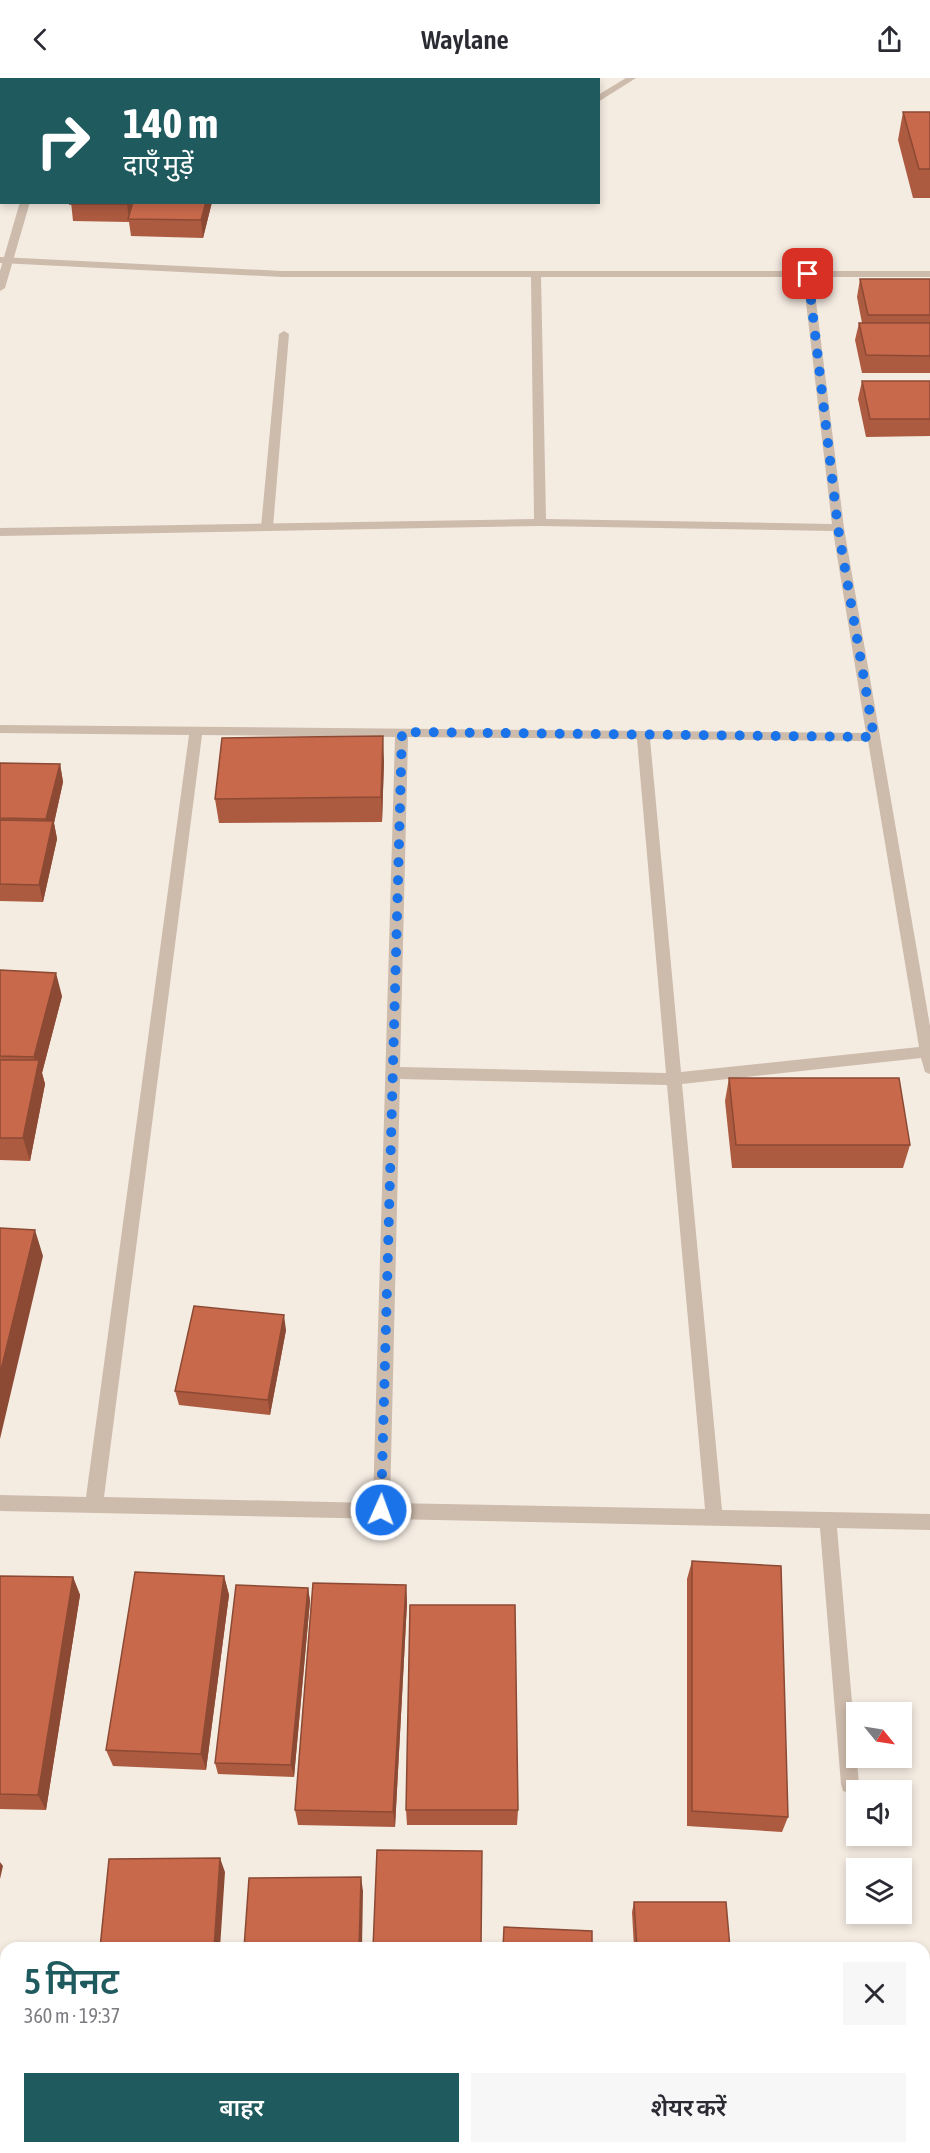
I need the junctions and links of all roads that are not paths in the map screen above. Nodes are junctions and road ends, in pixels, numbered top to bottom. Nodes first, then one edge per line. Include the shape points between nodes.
1 (632, 78) edge
2 (600, 98) edge
3 (24, 204) edge
4 (4, 260) edge
5 (808, 274) junction
6 (930, 274) edge
7 (536, 275) junction
8 (0, 288) edge
9 (284, 334) dead end
10 (540, 522) junction
11 (267, 527) junction
12 (838, 528) junction
13 (0, 532) edge
14 (0, 729) edge
15 (196, 729) junction
16 (402, 732) junction
17 (643, 734) junction
18 (874, 737) junction
19 (927, 1052) junction
20 (930, 1068) edge
21 (393, 1073) junction
22 (674, 1078) junction
23 (0, 1503) edge
24 (94, 1504) junction
25 (381, 1510) junction
26 (714, 1517) junction
27 (828, 1520) junction
28 (930, 1522) edge
29 (850, 1780) edge

1 - 2 street
3 - 4 street
4 - 7 street via 282,274
4 - 8 street
5 - 6 street
5 - 7 street
5 - 12 street
7 - 10 street
9 - 11 street
10 - 11 street
10 - 12 street
11 - 13 street
12 - 18 street
14 - 15 street
15 - 16 street
15 - 24 street
16 - 17 street
16 - 21 street
17 - 18 street
17 - 22 street
18 - 19 street
19 - 20 street
19 - 22 street
21 - 22 street
21 - 25 street
22 - 26 street
23 - 24 street
24 - 25 street
25 - 26 street
26 - 27 street
27 - 28 street
27 - 29 street

